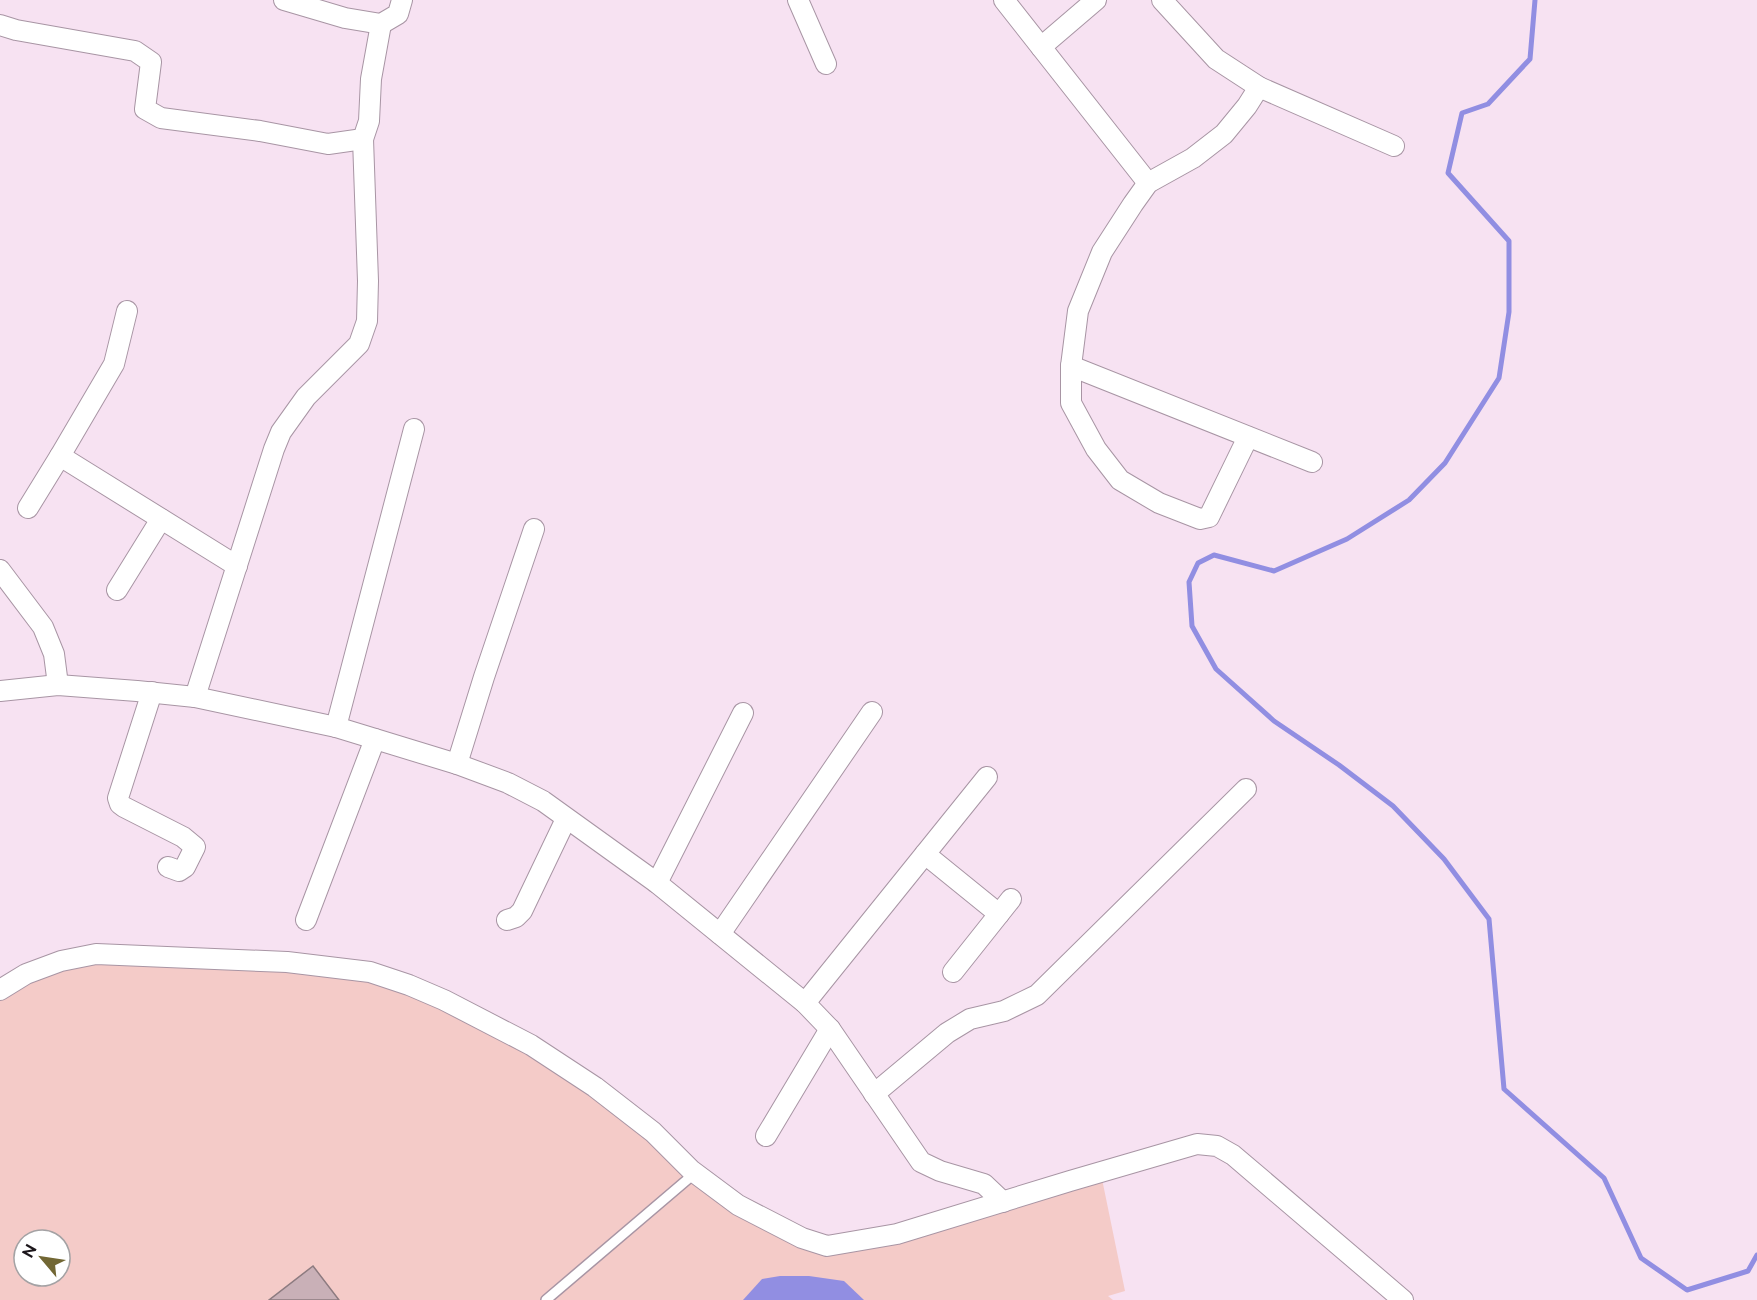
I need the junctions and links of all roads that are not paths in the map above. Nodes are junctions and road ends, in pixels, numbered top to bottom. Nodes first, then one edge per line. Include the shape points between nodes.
1 (402, 0) edge
2 (798, 0) edge
3 (1004, 0) edge
4 (1096, 0) edge
5 (1162, 0) edge
6 (287, 1) edge
7 (381, 24) junction
8 (0, 25) edge
9 (1041, 47) junction
10 (826, 64) dead end
11 (1259, 87) junction
12 (363, 139) junction
13 (1394, 146) dead end
14 (1148, 183) junction
15 (127, 311) dead end
16 (1071, 366) junction
17 (414, 429) dead end
18 (1248, 437) junction
19 (60, 456) junction
20 (1312, 462) dead end
21 (28, 508) dead end
22 (161, 519) junction
23 (534, 529) dead end
24 (237, 566) junction
25 (0, 570) edge
26 (117, 590) dead end
27 (58, 685) junction
28 (0, 691) edge
29 (152, 692) junction
30 (195, 697) junction
31 (872, 712) dead end
32 (743, 713) dead end
33 (336, 727) junction
34 (375, 739) junction
35 (458, 764) junction
36 (987, 777) dead end
37 (1246, 789) dead end
38 (566, 819) junction
39 (926, 854) junction
40 (168, 867) dead end
41 (657, 883) junction
42 (306, 920) dead end
43 (507, 920) dead end
44 (720, 934) junction
45 (953, 972) dead end
46 (0, 990) edge
47 (805, 1003) junction
48 (830, 1029) junction
49 (874, 1094) junction
50 (766, 1136) dead end
51 (695, 1173) junction
52 (1003, 1202) junction
53 (546, 1300) edge
54 (1403, 1300) edge

1 - 7 street via 398,14
2 - 10 street
3 - 9 street
4 - 9 street
5 - 11 street via 1216,59
6 - 7 street
7 - 12 street via 371,79 369,121
8 - 12 street via 135,51 151,62 145,109 161,118 328,144
9 - 14 street
11 - 13 street
11 - 14 street via 1224,134 1193,158
12 - 24 street via 367,321 359,344 306,397 281,432
14 - 16 street via 1102,252 1078,311
15 - 19 street via 114,364
16 - 18 street
16 - 18 street via 1071,403 1096,449 1120,480 1159,503 1200,519 1209,517
17 - 33 street
18 - 20 street
19 - 21 street
19 - 22 street
22 - 24 street
22 - 26 street
23 - 35 street
24 - 30 street
25 - 27 street via 43,627 54,654
27 - 28 street
27 - 29 street
29 - 30 street
29 - 40 street via 118,798 124,807 195,847 185,867 179,871
30 - 33 street
31 - 44 street
32 - 41 street
33 - 34 street
34 - 35 street
34 - 42 street
35 - 38 street via 534,796
36 - 39 street
37 - 49 street via 1037,995 1004,1011 970,1019 947,1033
38 - 41 street
38 - 43 street via 522,911
39 - 45 street via 1005,907
39 - 47 street
41 - 44 street
44 - 47 street
46 - 51 street via 26,974 96,954 287,962 370,972 444,1000 531,1045 653,1132
47 - 48 street
48 - 49 street
48 - 50 street
49 - 52 street via 921,1161 984,1184
51 - 52 street via 738,1205 801,1238 827,1246 897,1234
51 - 53 lane
52 - 54 street via 1197,1144 1217,1146 1233,1155

